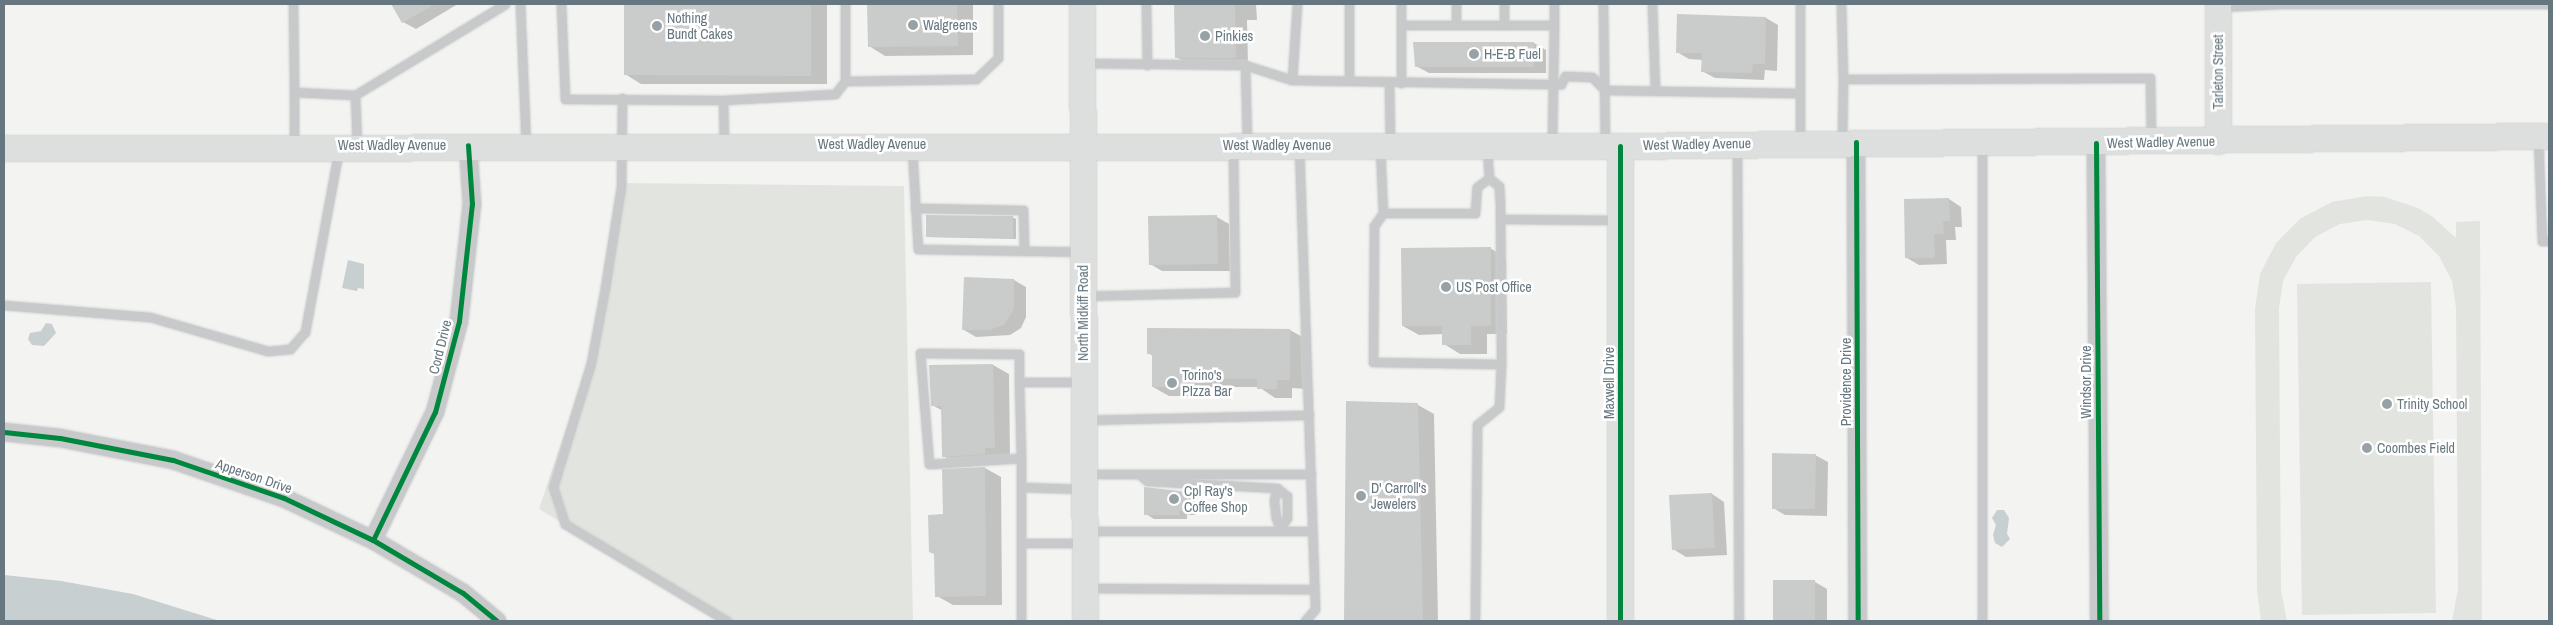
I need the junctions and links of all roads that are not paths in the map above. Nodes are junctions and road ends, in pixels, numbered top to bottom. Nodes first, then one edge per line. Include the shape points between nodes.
1 (293, 4) edge
2 (505, 4) edge
3 (520, 4) edge
4 (561, 4) edge
5 (845, 4) edge
6 (998, 4) edge
7 (1082, 4) edge
8 (1146, 4) edge
9 (1297, 4) edge
10 (1349, 4) edge
11 (1401, 4) edge
12 (1456, 4) edge
13 (1504, 4) edge
14 (1554, 4) edge
15 (1603, 4) edge
16 (1652, 4) edge
17 (1800, 4) edge
18 (1841, 4) edge
19 (2549, 4) edge
20 (2218, 6) edge
21 (1401, 25) junction
22 (1456, 25) junction
23 (1504, 25) junction
24 (1554, 25) junction
25 (1082, 63) junction
26 (1147, 65) junction
27 (1245, 65) junction
28 (1843, 79) junction
29 (1292, 80) junction
30 (845, 81) junction
31 (1349, 82) junction
32 (1389, 82) junction
33 (1401, 83) junction
34 (1552, 84) junction
35 (1604, 90) junction
36 (1655, 90) junction
37 (294, 92) junction
38 (1800, 93) junction
39 (355, 95) junction
40 (622, 98) junction
41 (723, 100) junction
42 (2544, 136) edge
43 (2218, 141) junction
44 (1849, 142) junction
45 (1982, 142) junction
46 (2151, 142) junction
47 (1800, 143) junction
48 (2096, 143) junction
49 (624, 144) junction
50 (724, 144) junction
51 (911, 144) junction
52 (1082, 144) junction
53 (1737, 144) junction
54 (348, 145) junction
55 (468, 145) junction
56 (526, 145) junction
57 (1240, 145) junction
58 (1299, 145) junction
59 (1385, 145) junction
60 (294, 146) junction
61 (1487, 146) junction
62 (1552, 146) junction
63 (1613, 146) junction
64 (4, 148) edge
65 (1489, 178) junction
66 (915, 208) junction
67 (1383, 212) junction
68 (1500, 220) junction
69 (1620, 220) junction
70 (2549, 241) edge
71 (1024, 251) junction
72 (1082, 252) junction
73 (1083, 296) junction
74 (4, 305) edge
75 (1501, 364) junction
76 (1019, 382) junction
77 (1083, 382) junction
78 (1309, 415) junction
79 (1085, 420) junction
80 (4, 432) edge
81 (1021, 458) junction
82 (1139, 474) junction
83 (1311, 474) junction
84 (1084, 481) junction
85 (1021, 487) junction
86 (1281, 528) junction
87 (1311, 531) junction
88 (1085, 537) junction
89 (373, 540) junction
90 (1021, 543) junction
91 (1085, 588) junction
92 (1313, 589) junction
93 (497, 621) edge
94 (727, 621) edge
95 (1021, 621) edge
96 (1085, 621) edge
97 (1305, 621) edge
98 (1475, 621) edge
99 (1620, 621) edge
100 (1738, 621) edge
101 (1858, 621) edge
102 (1982, 621) edge
103 (2099, 621) edge

1 - 37 lane
2 - 39 lane
3 - 56 lane
4 - 40 lane via 564,99
5 - 30 lane
6 - 30 lane via 998,58 976,79
7 - 25 main road, North Midkiff Road
8 - 26 lane
9 - 29 lane
10 - 31 lane
11 - 21 lane
12 - 22 lane
13 - 23 lane
14 - 24 lane
15 - 35 lane
16 - 36 lane
17 - 38 lane
18 - 28 lane
19 - 20 lane
20 - 43 main road, Tarleton Street
21 - 22 lane
21 - 33 lane
22 - 23 lane
23 - 24 lane
24 - 34 lane
25 - 26 lane
25 - 52 main road, North Midkiff Road
26 - 27 lane
27 - 29 lane
27 - 57 lane
28 - 44 lane
28 - 46 lane via 2150,78
29 - 31 lane
30 - 41 lane via 835,94
31 - 32 lane
32 - 33 lane
32 - 59 lane
33 - 34 lane
34 - 35 lane via 1561,84 1565,76 1592,77
34 - 62 lane
35 - 36 lane
35 - 63 lane
36 - 38 lane
37 - 39 lane
37 - 60 lane
38 - 47 lane
39 - 54 lane
40 - 41 lane
40 - 49 lane
41 - 50 lane
42 - 43 main road, West Wadley Avenue
42 - 70 lane via 2542,241
43 - 46 main road, West Wadley Avenue
44 - 45 main road, West Wadley Avenue
44 - 47 main road, West Wadley Avenue
44 - 101 street, Providence Drive
45 - 48 main road, West Wadley Avenue
45 - 102 lane
46 - 48 main road, West Wadley Avenue
47 - 53 main road, West Wadley Avenue
48 - 103 street, Windsor Drive
49 - 50 main road, West Wadley Avenue
49 - 56 main road, West Wadley Avenue
49 - 94 lane via 621,186 591,363 553,487 565,524
50 - 51 main road, West Wadley Avenue
51 - 52 main road, West Wadley Avenue
51 - 66 lane
52 - 57 main road, West Wadley Avenue
52 - 72 main road, North Midkiff Road
53 - 63 main road, West Wadley Avenue
53 - 100 lane
54 - 55 main road, West Wadley Avenue
54 - 60 main road, West Wadley Avenue
54 - 74 lane via 305,332 290,349 268,351 150,316
55 - 56 main road, West Wadley Avenue
55 - 89 street, Cord Drive via 472,204 459,321 435,412
57 - 58 main road, West Wadley Avenue
57 - 73 lane via 1235,292
58 - 59 main road, West Wadley Avenue
58 - 78 lane
59 - 61 main road, West Wadley Avenue
59 - 67 lane
60 - 64 main road, West Wadley Avenue
61 - 62 main road, West Wadley Avenue
61 - 65 lane
62 - 63 main road, West Wadley Avenue
63 - 69 main road, Maxwell Drive
65 - 67 lane via 1477,187 1476,214
65 - 68 lane via 1499,186
66 - 71 lane via 918,249
66 - 71 lane via 1023,210
67 - 75 lane via 1374,226 1374,362
68 - 69 lane
68 - 75 lane
69 - 99 main road, Maxwell Drive
71 - 72 lane
72 - 73 main road, North Midkiff Road
73 - 77 main road, North Midkiff Road
75 - 98 lane via 1499,407 1477,425
76 - 77 lane
76 - 81 lane
76 - 81 lane via 1018,354 920,353 929,464
77 - 79 main road, North Midkiff Road
78 - 79 lane
78 - 83 lane
79 - 84 main road, North Midkiff Road
80 - 89 street, Apperson Drive via 60,438 173,460 284,498
81 - 85 lane
82 - 83 lane
82 - 84 lane
82 - 86 lane via 1147,481 1278,488 1274,500
83 - 87 lane
84 - 85 lane
84 - 88 main road, North Midkiff Road
85 - 90 lane
86 - 87 lane
86 - 88 lane
87 - 92 lane
88 - 90 lane
88 - 91 main road, North Midkiff Road
89 - 93 street, Apperson Drive via 463,593
90 - 95 lane
91 - 92 lane
91 - 96 main road, North Midkiff Road
92 - 97 lane via 1315,609

